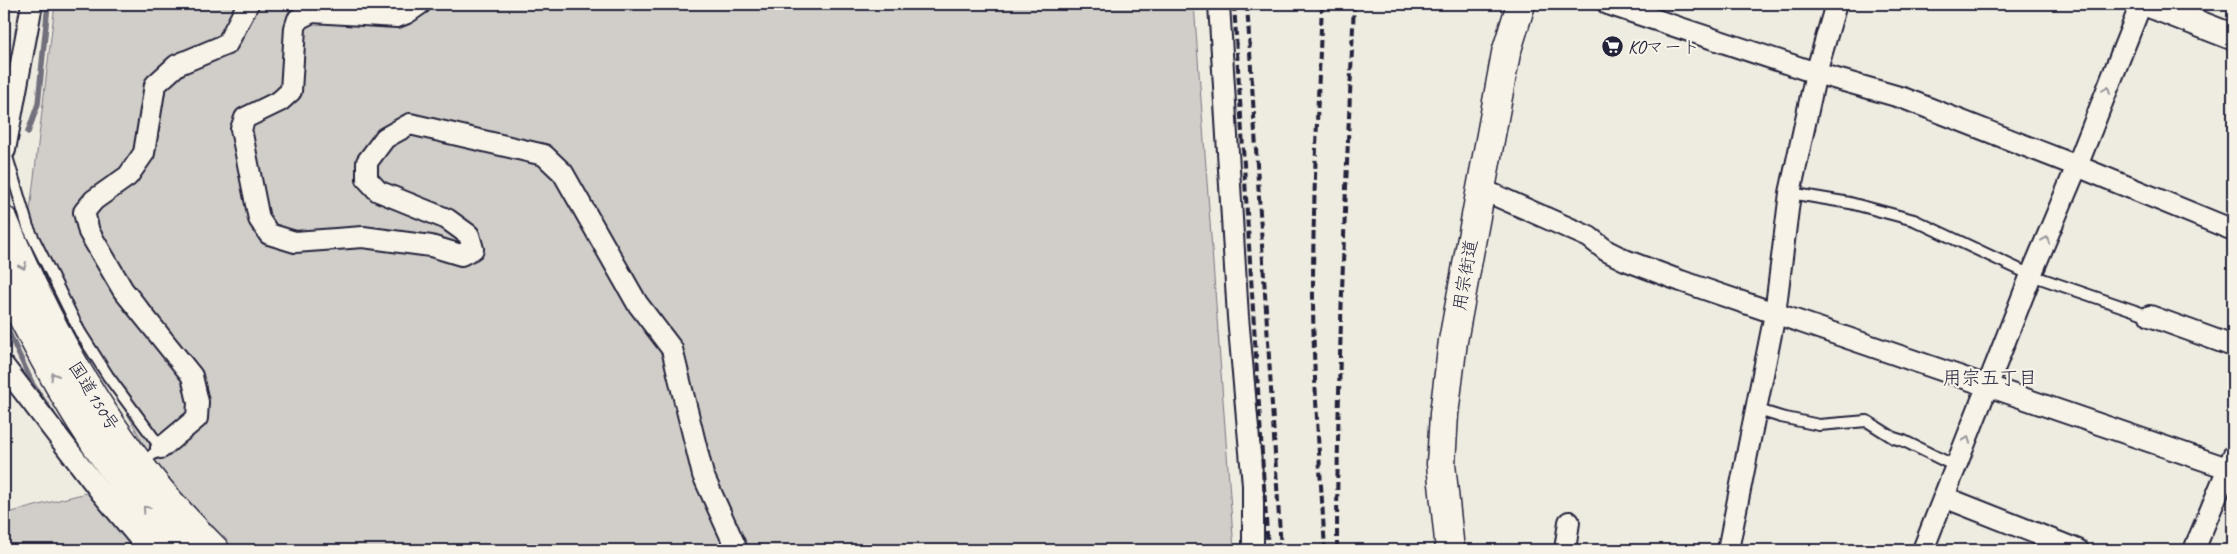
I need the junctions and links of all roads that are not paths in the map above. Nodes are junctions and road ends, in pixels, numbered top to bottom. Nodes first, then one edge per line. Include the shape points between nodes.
1 (32, 4) edge
2 (248, 4) edge
3 (420, 4) edge
4 (1219, 4) edge
5 (1521, 4) edge
6 (1608, 4) edge
7 (1836, 4) edge
8 (2141, 4) edge
9 (2148, 4) edge
10 (2233, 37) edge
11 (1816, 73) junction
12 (5, 150) edge
13 (2077, 166) junction
14 (1481, 189) junction
15 (1790, 193) junction
16 (4, 221) edge
17 (2233, 230) edge
18 (2031, 275) junction
19 (4, 279) edge
20 (1775, 314) junction
21 (2150, 316) joint
22 (2233, 346) edge
23 (4, 366) edge
24 (1987, 385) junction
25 (1755, 409) junction
26 (156, 452) joint
27 (2232, 464) edge
28 (1957, 467) junction
29 (1944, 497) junction
30 (1569, 522) dead end
31 (149, 550) edge
32 (181, 550) edge
33 (215, 550) edge
34 (737, 550) edge
35 (1253, 550) edge
36 (1450, 550) edge
37 (1564, 550) edge
38 (1728, 550) edge
39 (1923, 550) edge
40 (2078, 550) edge
41 (2194, 550) edge

1 - 12 street
2 - 26 street via 227,44 177,65 155,85 144,153 128,176 94,200 84,212 89,232 123,290 192,376 198,402 197,418
3 - 34 street via 397,17 312,12 298,19 291,91 280,101 245,118 240,129 259,219 269,234 295,242 363,237 431,246 461,255 473,249 469,235 448,219 378,191 367,179 367,162 385,138 410,124 544,155 563,172 637,303 672,349 703,476
4 - 35 street via 1238,317 1253,485
5 - 14 main road, 用宗街道 via 1506,53
6 - 11 street
7 - 11 street
13 -> 8 street
9 - 10 street
11 - 13 street via 1902,98
11 - 15 street
12 - 26 lane via 28,226 80,332
13 - 17 street
18 -> 13 street
14 - 20 street via 1589,237 1625,260
14 - 36 main road, 用宗街道 via 1453,340 1443,429 1441,464
15 - 18 lane via 1850,203 1914,220
15 - 20 street
16 -> 33 main road, 国道150号 via 57,335 91,391 149,477
18 - 21 lane
18 - 24 street
32 -> 19 main road, 国道150号 via 126,487 90,434 30,335
20 - 24 street
20 - 25 street
21 - 22 street
23 - 31 street via 100,492
24 - 27 street
28 -> 24 street
25 - 28 lane via 1819,425 1866,421 1894,438
25 - 38 street
27 - 41 street
28 - 29 street
29 - 39 street
29 - 40 street
30 - 37 street

